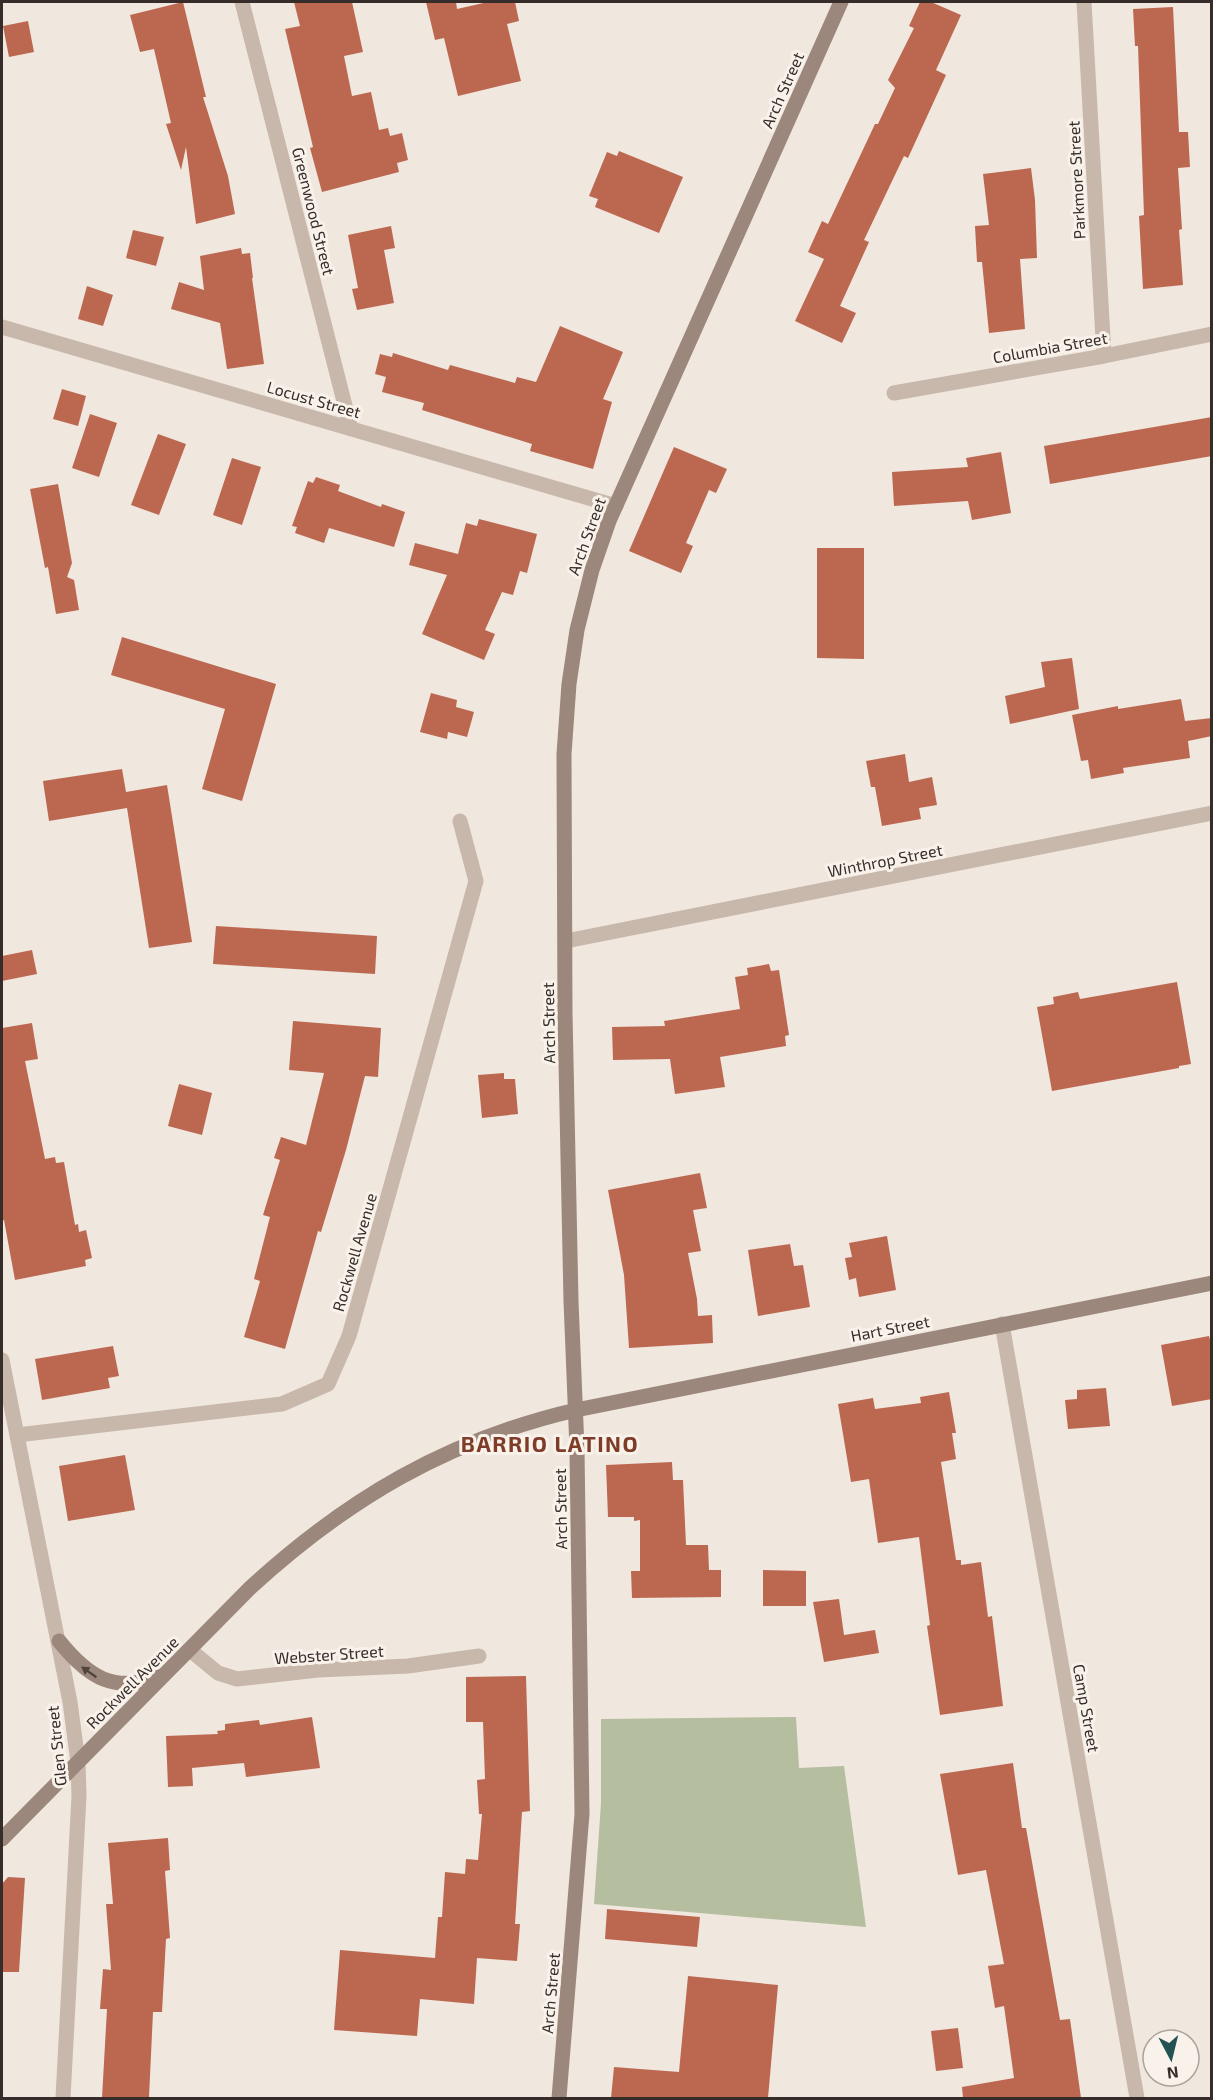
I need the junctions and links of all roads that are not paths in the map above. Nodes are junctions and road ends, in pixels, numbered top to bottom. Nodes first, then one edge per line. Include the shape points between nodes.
1 (242, 2) edge
2 (841, 2) edge
3 (1084, 2) edge
4 (2, 327) edge
5 (1212, 334) edge
6 (1104, 356) junction
7 (894, 393) dead end
8 (351, 429) junction
9 (616, 506) junction
10 (1212, 813) edge
11 (460, 821) dead end
12 (566, 942) junction
13 (1212, 1283) edge
14 (1002, 1324) junction
15 (2, 1360) edge
16 (576, 1410) junction
17 (17, 1435) junction
18 (58, 1641) junction
19 (190, 1650) junction
20 (479, 1656) dead end
21 (165, 1674) junction
22 (78, 1762) junction
23 (2, 1839) edge
24 (63, 2098) edge
25 (559, 2098) edge
26 (1137, 2098) edge

1 - 8 street, Greenwood Street
2 - 9 main road, Arch Street
3 - 6 street, Parkmore Street
4 - 8 street, Locust Street
5 - 6 street, Columbia Street
6 - 7 street, Columbia Street
8 - 9 street, Locust Street
9 - 12 main road, Arch Street via 586,592 569,684 564,783
10 - 12 street, Winthrop Street
11 - 17 street, Rockwell Avenue via 476,881 349,1336 328,1383 282,1404
12 - 16 main road, Arch Street
13 - 14 main road, Hart Street
14 - 16 main road, Hart Street
14 - 26 street, Camp Street
15 - 17 street, Glen Street
16 - 19 main road, Rockwell Avenue via 536,1419 460,1447 357,1502 278,1563
16 - 25 main road, Arch Street via 582,1814
17 - 18 street, Glen Street
21 -> 18 main road via 138,1682 104,1681 80,1666
18 - 22 street, Glen Street
19 - 20 street, Webster Street via 218,1672 237,1679 408,1666
19 - 21 main road, Rockwell Avenue
21 - 22 main road, Rockwell Avenue
22 - 23 main road, Rockwell Avenue
22 - 24 street, Glen Street

